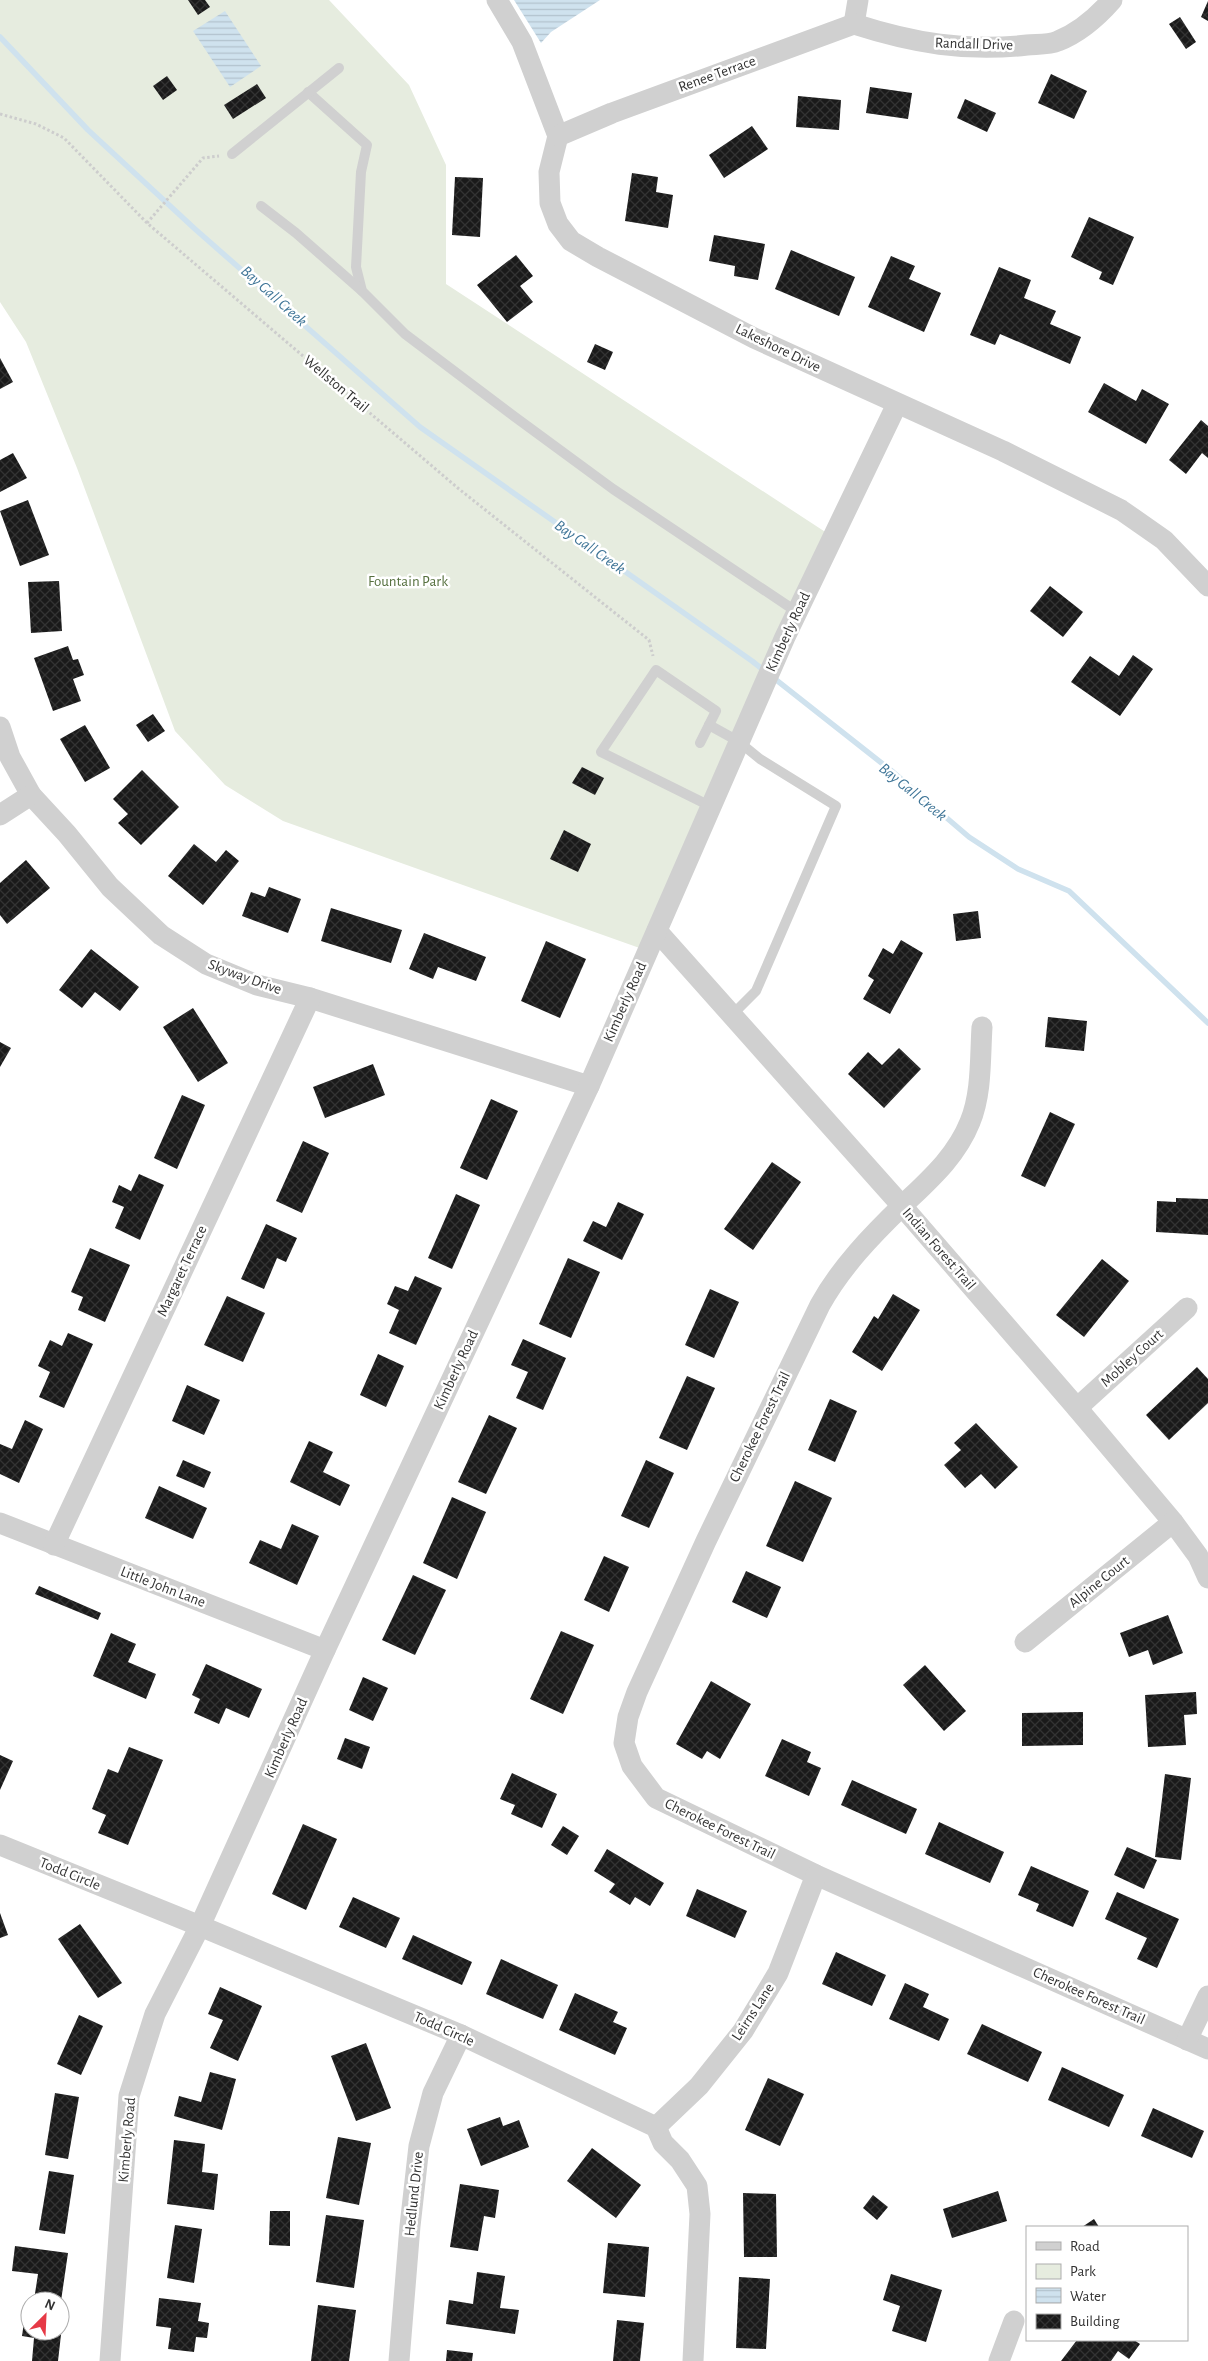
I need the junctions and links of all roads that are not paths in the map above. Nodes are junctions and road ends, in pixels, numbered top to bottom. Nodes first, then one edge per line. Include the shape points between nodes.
1 (496, 0) edge
2 (858, 0) edge
3 (1112, 0) edge
4 (854, 24) junction
5 (339, 68) dead end
6 (308, 92) junction
7 (558, 136) junction
8 (232, 154) dead end
9 (261, 206) dead end
10 (362, 291) junction
11 (897, 404) junction
12 (1208, 586) edge
13 (797, 612) junction
14 (709, 725) junction
15 (0, 727) edge
16 (738, 741) junction
17 (700, 743) dead end
18 (31, 795) junction
19 (710, 806) junction
20 (0, 816) edge
21 (656, 931) junction
22 (310, 998) junction
23 (733, 1014) junction
24 (982, 1027) dead end
25 (589, 1086) junction
26 (902, 1206) junction
27 (1187, 1308) dead end
28 (1077, 1408) junction
29 (1173, 1522) junction
30 (0, 1523) edge
31 (54, 1545) junction
32 (1208, 1578) edge
33 (1025, 1642) dead end
34 (325, 1650) junction
35 (0, 1846) edge
36 (816, 1875) junction
37 (200, 1926) junction
38 (1208, 1996) edge
39 (461, 2036) junction
40 (1188, 2040) junction
41 (1208, 2049) edge
42 (656, 2128) junction
43 (1014, 2321) dead end
44 (110, 2361) edge
45 (399, 2361) edge
46 (693, 2361) edge
47 (999, 2361) edge

1 - 7 street via 522,42
2 - 4 street
3 - 4 street, Randall Drive via 1087,24 1057,42 998,48 941,46 895,37
4 - 7 street, Renee Terrace
5 - 6 lane
6 - 8 lane
6 - 10 lane via 367,145 361,172 356,267
7 - 11 street, Lakeshore Drive via 548,172 550,203 558,224 571,240 754,338
9 - 10 lane
10 - 13 lane via 405,334 515,417 613,488
11 - 12 street, Lakeshore Drive via 1003,451 1122,510 1164,540
11 - 13 street, Kimberly Road
13 - 16 street, Kimberly Road
14 - 16 lane
14 - 17 lane
14 - 19 lane via 716,711 656,670 601,752
15 - 18 street, Skyway Drive via 10,757
16 - 19 street, Kimberly Road
16 - 23 lane via 760,759 836,806 756,991
18 - 20 street
18 - 22 street, Skyway Drive via 110,888 161,935 206,964 257,984
19 - 21 street, Kimberly Road
21 - 23 street, Indian Forest Trail
21 - 25 street, Kimberly Road
22 - 25 street, Skyway Drive
22 - 31 street, Margaret Terrace
23 - 26 street, Indian Forest Trail
24 - 26 street, Cherokee Forest Trail via 978,1082 970,1121 950,1157
25 - 34 street, Kimberly Road
26 - 28 street, Indian Forest Trail
26 - 36 street, Cherokee Forest Trail via 831,1285 820,1305 637,1692 628,1717 624,1743 632,1766 656,1798
27 - 28 street, Mobley Court
28 - 29 street, Indian Forest Trail
29 - 32 street, Indian Forest Trail via 1198,1556
29 - 33 street, Alpine Court
30 - 31 street, Little John Lane
31 - 34 street, Little John Lane
34 - 37 street, Kimberly Road
35 - 37 street, Todd Circle
36 - 40 street, Cherokee Forest Trail
36 - 42 street, Leirns Lane via 778,1973 743,2031 699,2086
37 - 39 street, Todd Circle
37 - 44 street, Kimberly Road via 156,2014 129,2096
38 - 40 street
39 - 42 street, Todd Circle
39 - 45 street, Hedlund Drive via 433,2093 419,2146
40 - 41 street, Cherokee Forest Trail
42 - 46 street via 663,2143 680,2160 697,2186 700,2214
43 - 47 street

